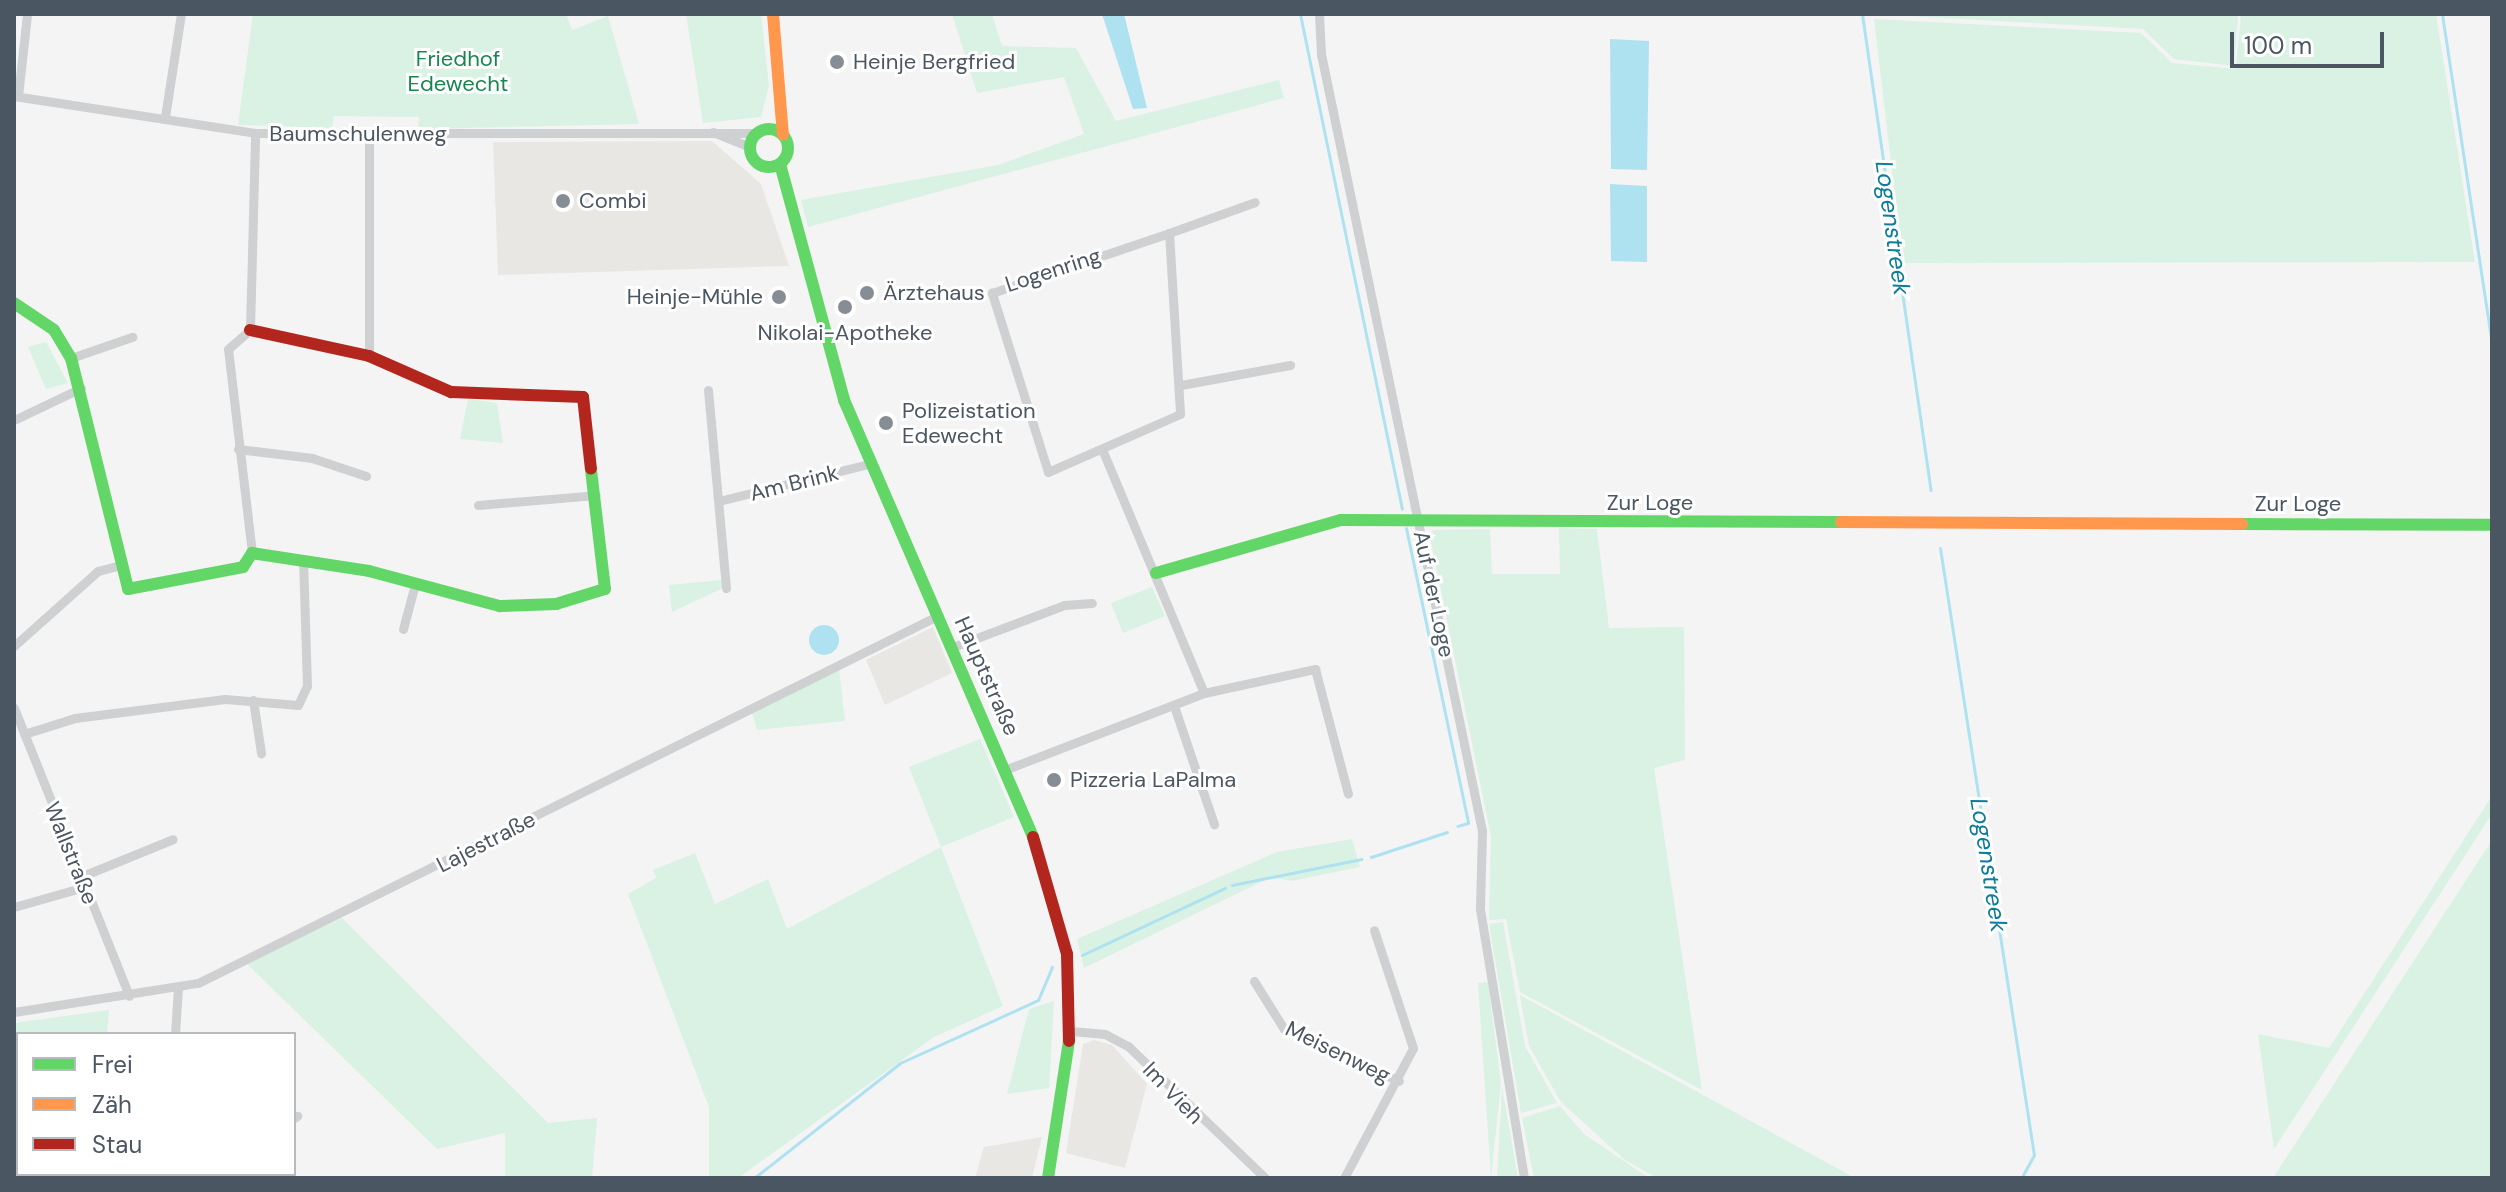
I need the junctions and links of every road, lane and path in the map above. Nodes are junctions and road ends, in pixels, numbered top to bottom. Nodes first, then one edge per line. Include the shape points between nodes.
1 (27, 14) edge
2 (181, 14) edge
3 (773, 14) edge
4 (1319, 14) edge
5 (16, 96) edge
6 (780, 96) junction
7 (165, 117) junction
8 (705, 129) junction
9 (763, 131) junction
10 (255, 133) junction
11 (369, 135) junction
12 (783, 135) junction
13 (750, 147) junction
14 (774, 166) junction
15 (1255, 202) dead end
16 (1169, 233) junction
17 (14, 303) edge
18 (250, 330) junction
19 (132, 337) dead end
20 (369, 356) junction
21 (71, 358) junction
22 (1290, 365) dead end
23 (1181, 385) junction
24 (81, 388) junction
25 (708, 390) dead end
26 (16, 419) edge
27 (238, 449) junction
28 (1103, 452) junction
29 (869, 464) junction
30 (366, 476) dead end
31 (596, 495) junction
32 (719, 501) junction
33 (478, 505) dead end
34 (1419, 523) junction
35 (2492, 525) edge
36 (252, 553) junction
37 (303, 561) junction
38 (121, 565) junction
39 (1156, 573) junction
40 (414, 588) junction
41 (726, 588) dead end
42 (1092, 603) dead end
43 (939, 615) junction
44 (403, 629) dead end
45 (14, 646) edge
46 (953, 647) junction
47 (1204, 693) junction
48 (253, 700) junction
49 (1174, 706) junction
50 (14, 708) edge
51 (24, 734) junction
52 (261, 753) dead end
53 (1007, 769) junction
54 (1348, 794) dead end
55 (1214, 824) dead end
56 (173, 839) dead end
57 (82, 882) junction
58 (14, 907) edge
59 (1374, 930) dead end
60 (1254, 981) dead end
61 (178, 988) junction
62 (129, 996) junction
63 (14, 1012) edge
64 (1071, 1031) junction
65 (175, 1032) edge
66 (1399, 1081) junction
67 (1048, 1178) edge
68 (1265, 1178) edge
69 (1344, 1178) edge
70 (1524, 1178) edge

1 - 5 street
2 - 7 street
3 - 6 street
4 - 34 street, Auf der Loge via 1323,66
5 - 7 street, Baumschulenweg
6 - 9 street
6 - 12 street
7 - 10 street, Baumschulenweg
8 - 9 street, Baumschulenweg
8 - 11 street, Baumschulenweg
8 - 13 street, Baumschulenweg
9 - 12 street
9 - 13 street
10 - 11 street, Baumschulenweg
10 - 18 street
11 - 20 street
12 - 14 street via 788,149
13 - 14 street via 757,163
14 - 29 street, Hauptstraße
15 - 16 street, Logenring
16 - 23 street, Logenring
16 - 28 street, Logenring via 992,293 1048,472
17 - 21 street via 54,330
18 - 20 street
18 - 27 street via 228,349
19 - 21 street
20 - 31 street via 451,392 583,397
21 - 24 street
22 - 23 street
23 - 28 street, Logenring via 1174,420
24 - 26 street
24 - 38 street
25 - 32 street, Am Brink
27 - 30 street via 312,458
27 - 36 street
28 - 39 street
29 - 32 street, Am Brink
29 - 43 street, Hauptstraße
31 - 33 street
31 - 40 street via 605,589 556,604 500,606
32 - 41 street, Am Brink
34 - 35 street, Zur Loge
34 - 39 street, Zur Loge via 1341,520
34 - 70 street, Auf der Loge via 1482,831 1480,909
36 - 37 street
36 - 38 street via 243,567 128,589
37 - 40 street
37 - 48 street via 306,696 288,706
38 - 45 street via 98,571
39 - 47 street
40 - 44 street
42 - 46 street via 1064,605
43 - 46 street, Hauptstraße
43 - 61 street, Lajestraße
46 - 53 street, Hauptstraße
47 - 49 street
47 - 54 street via 1315,669
48 - 51 street via 88,716
48 - 52 street
49 - 53 street
49 - 55 street
50 - 51 street, Wallstraße
51 - 57 street, Wallstraße
53 - 64 street, Hauptstraße via 1055,896
56 - 57 street
57 - 58 street
57 - 62 street, Wallstraße
59 - 66 street via 1413,1048
60 - 66 street, Meisenweg via 1284,1029
61 - 62 street, Lajestraße
61 - 65 street
62 - 63 street, Lajestraße
64 - 67 street, Hauptstraße
64 - 68 street, Im Vieh via 1105,1034 1128,1046
66 - 69 street

